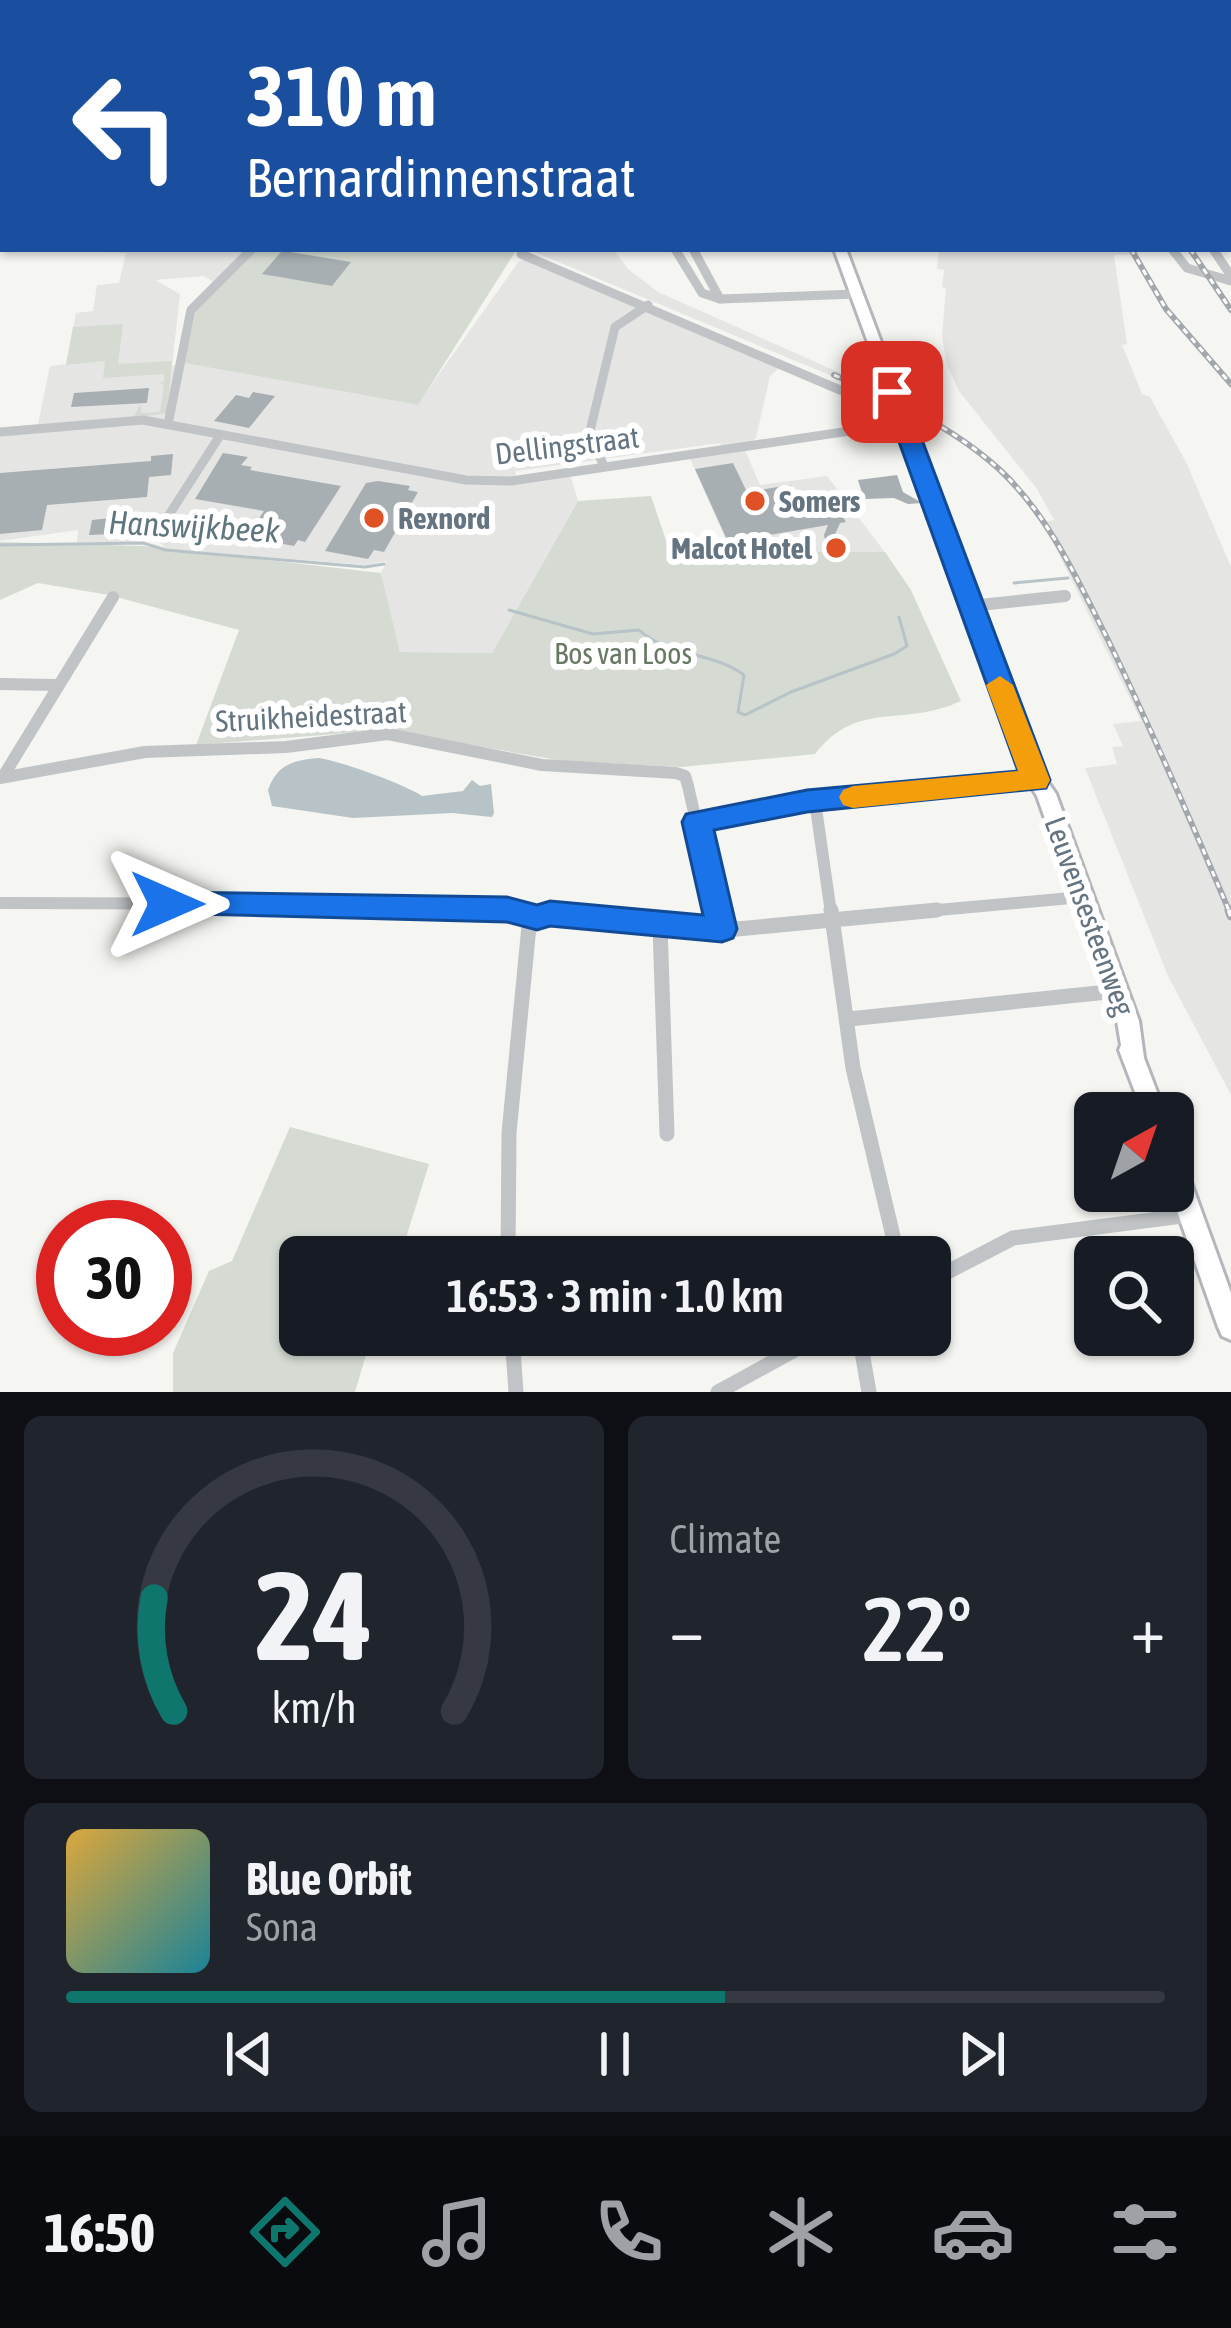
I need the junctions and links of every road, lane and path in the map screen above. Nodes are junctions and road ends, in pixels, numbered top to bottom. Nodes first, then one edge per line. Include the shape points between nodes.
1 (249, 252) edge
2 (677, 252) edge
3 (695, 252) edge
4 (841, 252) edge
5 (1174, 252) edge
6 (1215, 252) edge
7 (521, 254) dead end
8 (1229, 281) edge
9 (856, 294) junction
10 (720, 299) junction
11 (648, 305) junction
12 (902, 420) junction
13 (168, 424) junction
14 (0, 432) edge
15 (219, 437) junction
16 (604, 466) junction
17 (158, 532) dead end
18 (1065, 596) dead end
19 (113, 597) dead end
20 (970, 607) junction
21 (0, 684) edge
22 (57, 685) junction
23 (2, 776) edge
24 (1036, 780) junction
25 (814, 801) junction
26 (697, 822) junction
27 (1077, 897) junction
28 (0, 903) edge
29 (537, 917) junction
30 (833, 920) junction
31 (660, 926) junction
32 (722, 929) junction
33 (1112, 992) junction
34 (849, 1019) junction
35 (1146, 1092) edge
36 (667, 1134) dead end
37 (1190, 1212) edge
38 (1191, 1215) junction
39 (507, 1236) edge
40 (893, 1236) edge
41 (951, 1270) edge
42 (1231, 1327) edge
43 (513, 1356) edge
44 (784, 1356) edge
45 (863, 1356) edge
46 (516, 1392) edge
47 (718, 1392) edge
48 (869, 1392) edge

1 - 13 street via 191,310
2 - 10 street via 702,293
3 - 10 street
4 - 9 main road, Leuvensesteenweg
5 - 8 street via 1186,268
6 - 8 street
7 - 11 street
9 - 10 street
9 - 12 main road, Leuvensesteenweg
11 - 12 street
11 - 16 street via 615,327 590,435
12 - 16 street, Dellingstraat
12 - 20 main road, Leuvensesteenweg
13 - 14 street, Dellingstraat
13 - 15 street, Dellingstraat
15 - 16 street, Dellingstraat via 466,480
15 - 17 street
18 - 20 street
19 - 22 street
20 - 24 main road, Leuvensesteenweg
21 - 22 street
22 - 23 street
23 - 26 street, Struikheidestraat via 146,752 388,734 542,765 676,773 685,776
24 - 25 street
24 - 27 main road, Leuvensesteenweg
25 - 26 street
25 - 30 street
26 - 32 street
27 - 30 street
27 - 33 main road, Leuvensesteenweg
28 - 29 street via 350,904
29 - 31 street
29 - 39 street via 524,979
30 - 32 street
30 - 34 street
31 - 32 street
31 - 36 street
33 - 34 street
33 - 35 main road, Leuvensesteenweg
34 - 40 street
37 - 38 main road
38 - 41 street via 1013,1238
38 - 42 main road
43 - 46 street
44 - 47 street
45 - 48 street

